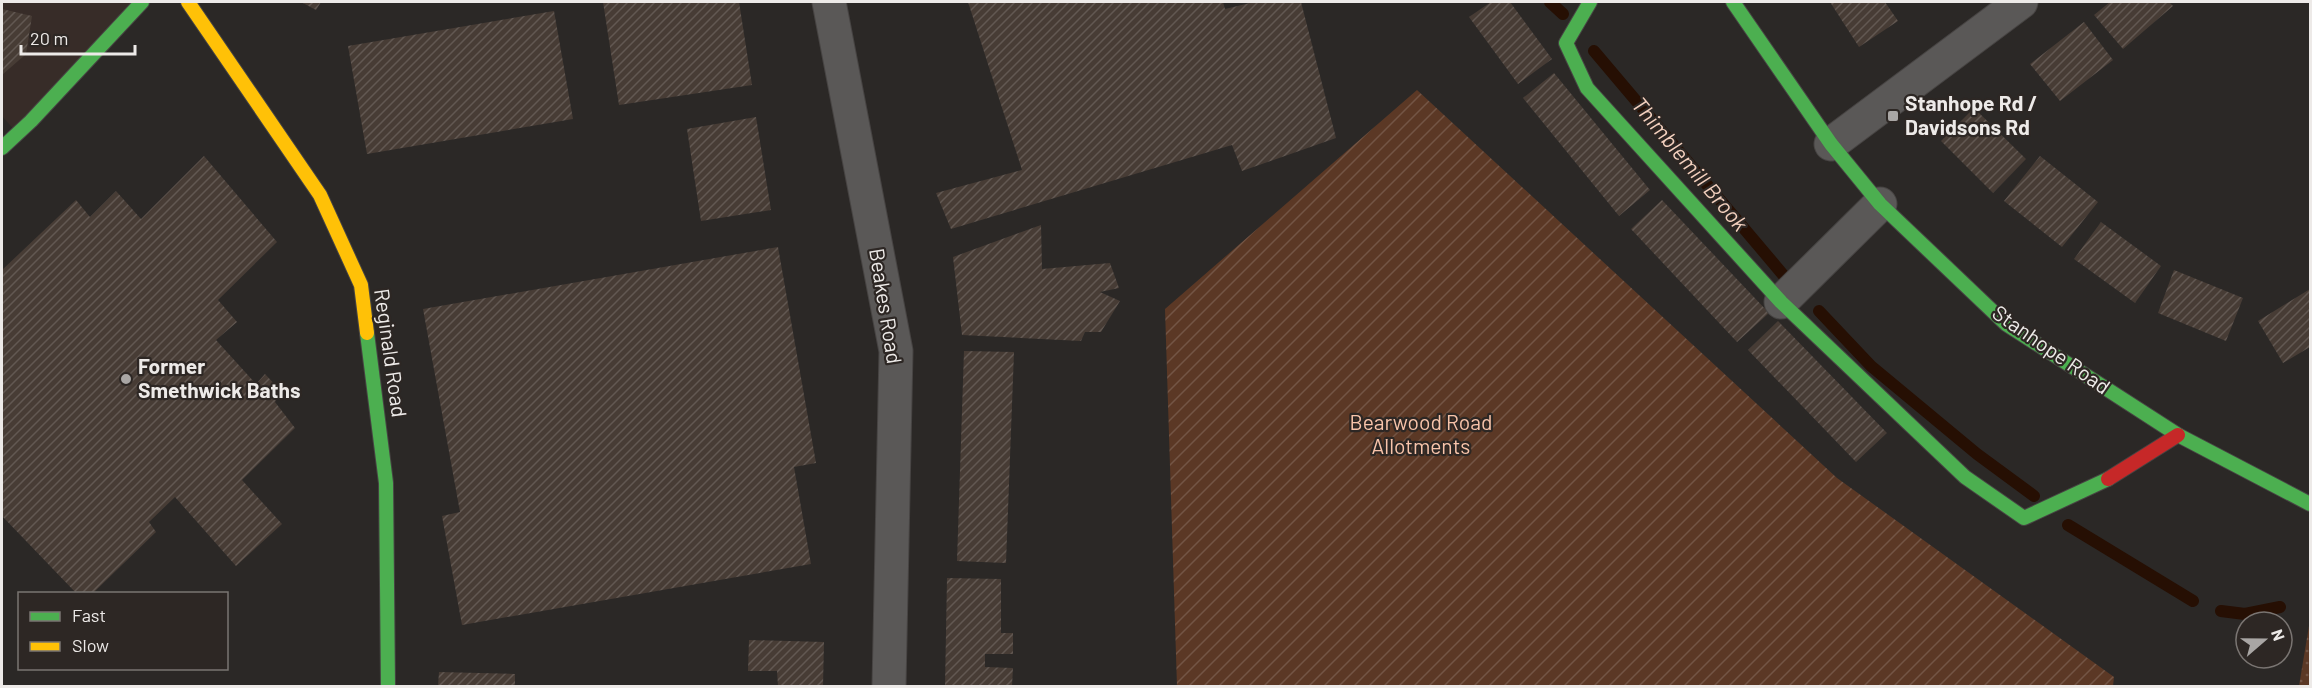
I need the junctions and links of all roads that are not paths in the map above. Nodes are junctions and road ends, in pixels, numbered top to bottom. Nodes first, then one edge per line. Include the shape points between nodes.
1 (188, 2) edge
2 (828, 2) edge
3 (1590, 2) edge
4 (1733, 2) edge
5 (2021, 2) edge
6 (137, 3) edge
7 (1831, 144) junction
8 (2, 148) edge
9 (1880, 204) junction
10 (1781, 302) junction
11 (2178, 435) junction
12 (2310, 504) edge
13 (388, 687) edge
14 (889, 687) edge

1 - 13 street, Reginald Road via 320,195 361,285 386,483
2 - 14 street, Beakes Road via 896,351
3 - 10 street via 1566,43 1587,88
4 - 7 street, Stanhope Road
5 - 7 street
6 - 8 street
7 - 9 street, Stanhope Road
9 - 10 street
9 - 11 street, Stanhope Road via 2006,324
10 - 11 street via 1965,477 2024,518 2106,480
11 - 12 street, Stanhope Road

